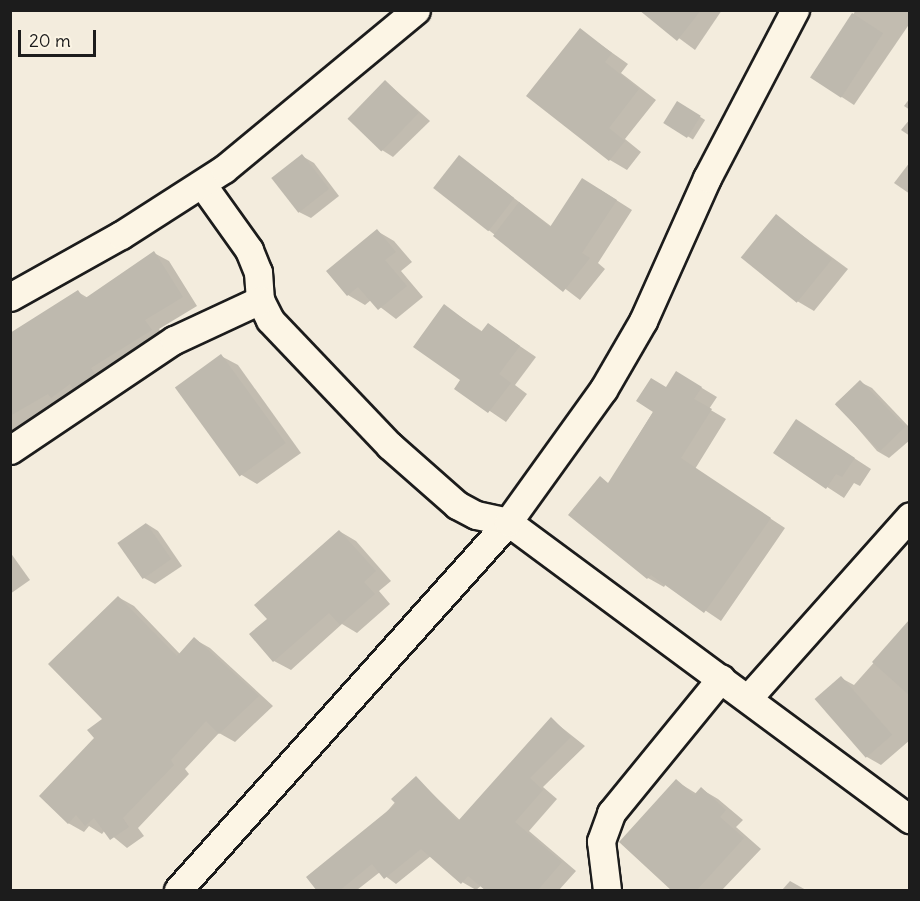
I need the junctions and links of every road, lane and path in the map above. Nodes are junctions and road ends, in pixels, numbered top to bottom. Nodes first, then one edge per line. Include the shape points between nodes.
1 (416, 10) edge
2 (795, 10) edge
3 (202, 184) junction
4 (10, 297) edge
5 (260, 300) junction
6 (10, 450) edge
7 (909, 516) edge
8 (508, 522) junction
9 (721, 678) junction
10 (749, 697) junction
11 (909, 819) edge
12 (178, 891) edge
13 (608, 891) edge

1 - 3 street
2 - 8 street via 707,178 643,321 603,390
3 - 4 street
3 - 5 street via 249,250 258,272
5 - 6 street via 174,340
5 - 8 street via 276,326 421,474 467,512
7 - 10 street
8 - 9 street
8 - 12 street
9 - 10 street
9 - 13 street via 611,813 601,841
10 - 11 street

